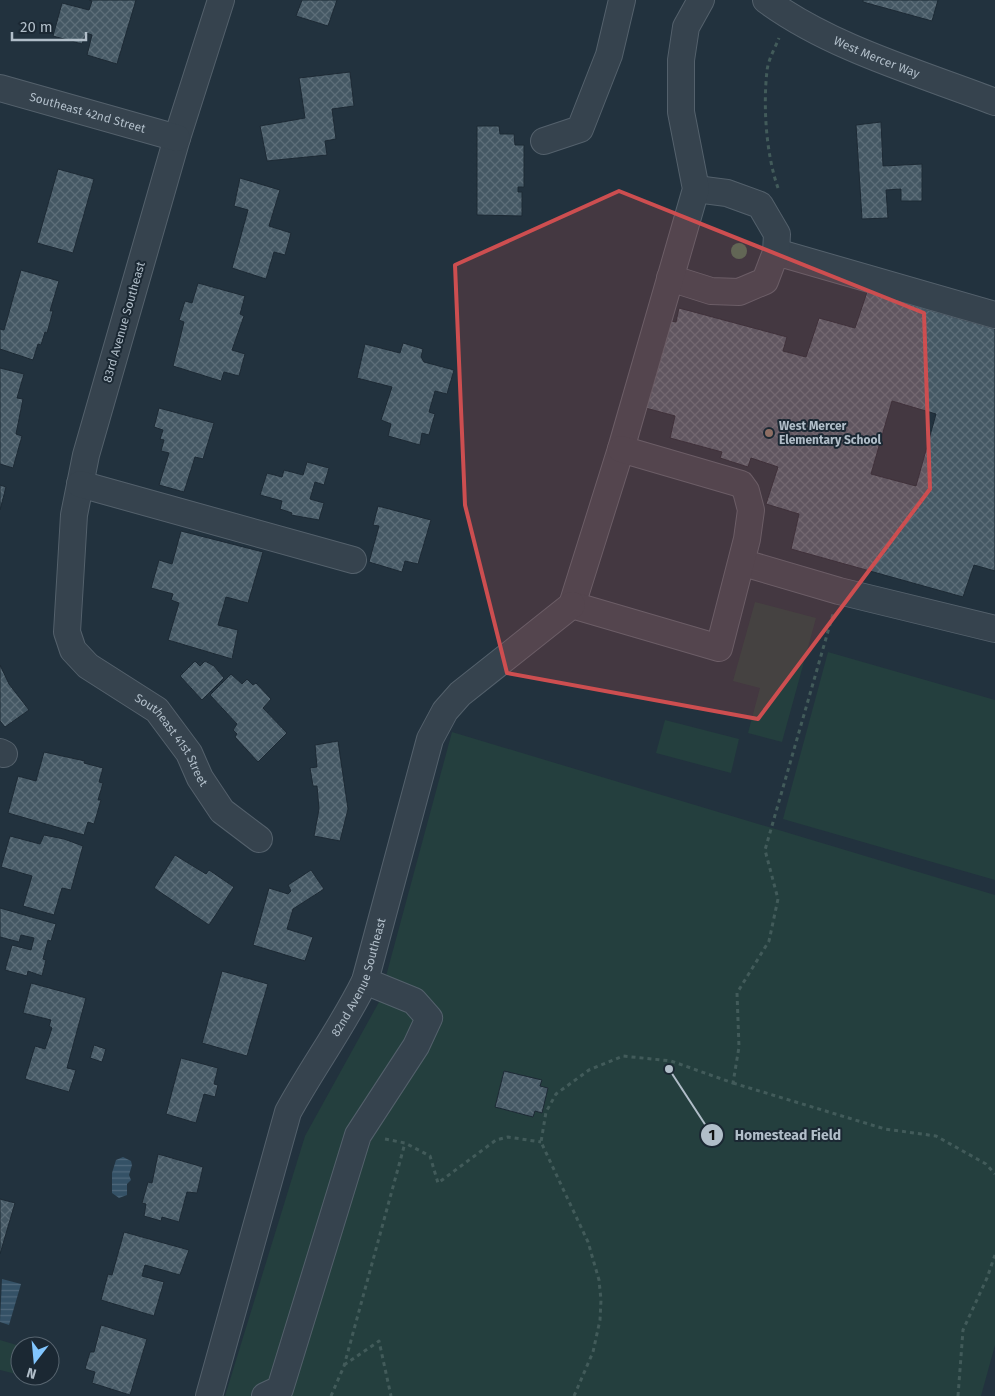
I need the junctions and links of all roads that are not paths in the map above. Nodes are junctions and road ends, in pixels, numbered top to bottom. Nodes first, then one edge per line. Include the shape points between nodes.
1 (221, 0) edge
2 (622, 0) edge
3 (701, 0) edge
4 (766, 0) edge
5 (0, 88) edge
6 (995, 102) edge
7 (177, 138) junction
8 (544, 141) dead end
9 (696, 189) junction
10 (776, 252) junction
11 (670, 278) junction
12 (995, 315) edge
13 (621, 449) junction
14 (80, 484) junction
15 (353, 560) dead end
16 (754, 566) dead end
17 (572, 605) junction
18 (995, 629) edge
19 (73, 650) joint
20 (259, 839) dead end
21 (365, 981) junction
22 (209, 1396) edge
23 (265, 1396) edge

1 - 7 street, 83rd Avenue Southeast
2 - 8 street via 609,55 580,129
3 - 9 street via 686,28 681,60 681,112
4 - 6 street, West Mercer Way via 788,16 855,48
5 - 7 street, Southeast 42nd Street
7 - 14 street, 83rd Avenue Southeast
9 - 10 street via 727,193 760,205 778,234
9 - 11 street
10 - 11 street via 765,281 739,292 711,291
10 - 12 street
11 - 13 street
13 - 17 street
13 - 17 street via 741,484 746,491 751,510 747,539 719,648
14 - 15 street
14 - 19 street, 83rd Avenue Southeast via 70,561 67,632
16 - 18 street via 839,592
17 - 21 street, 82nd Avenue Southeast via 460,694 444,711 430,739
19 - 20 street, Southeast 41st Street via 104,678 157,710 189,753 200,778 222,811
21 - 22 street, 82nd Avenue Southeast via 288,1112
21 - 23 street via 414,1001 429,1018 416,1046 358,1135 280,1389

